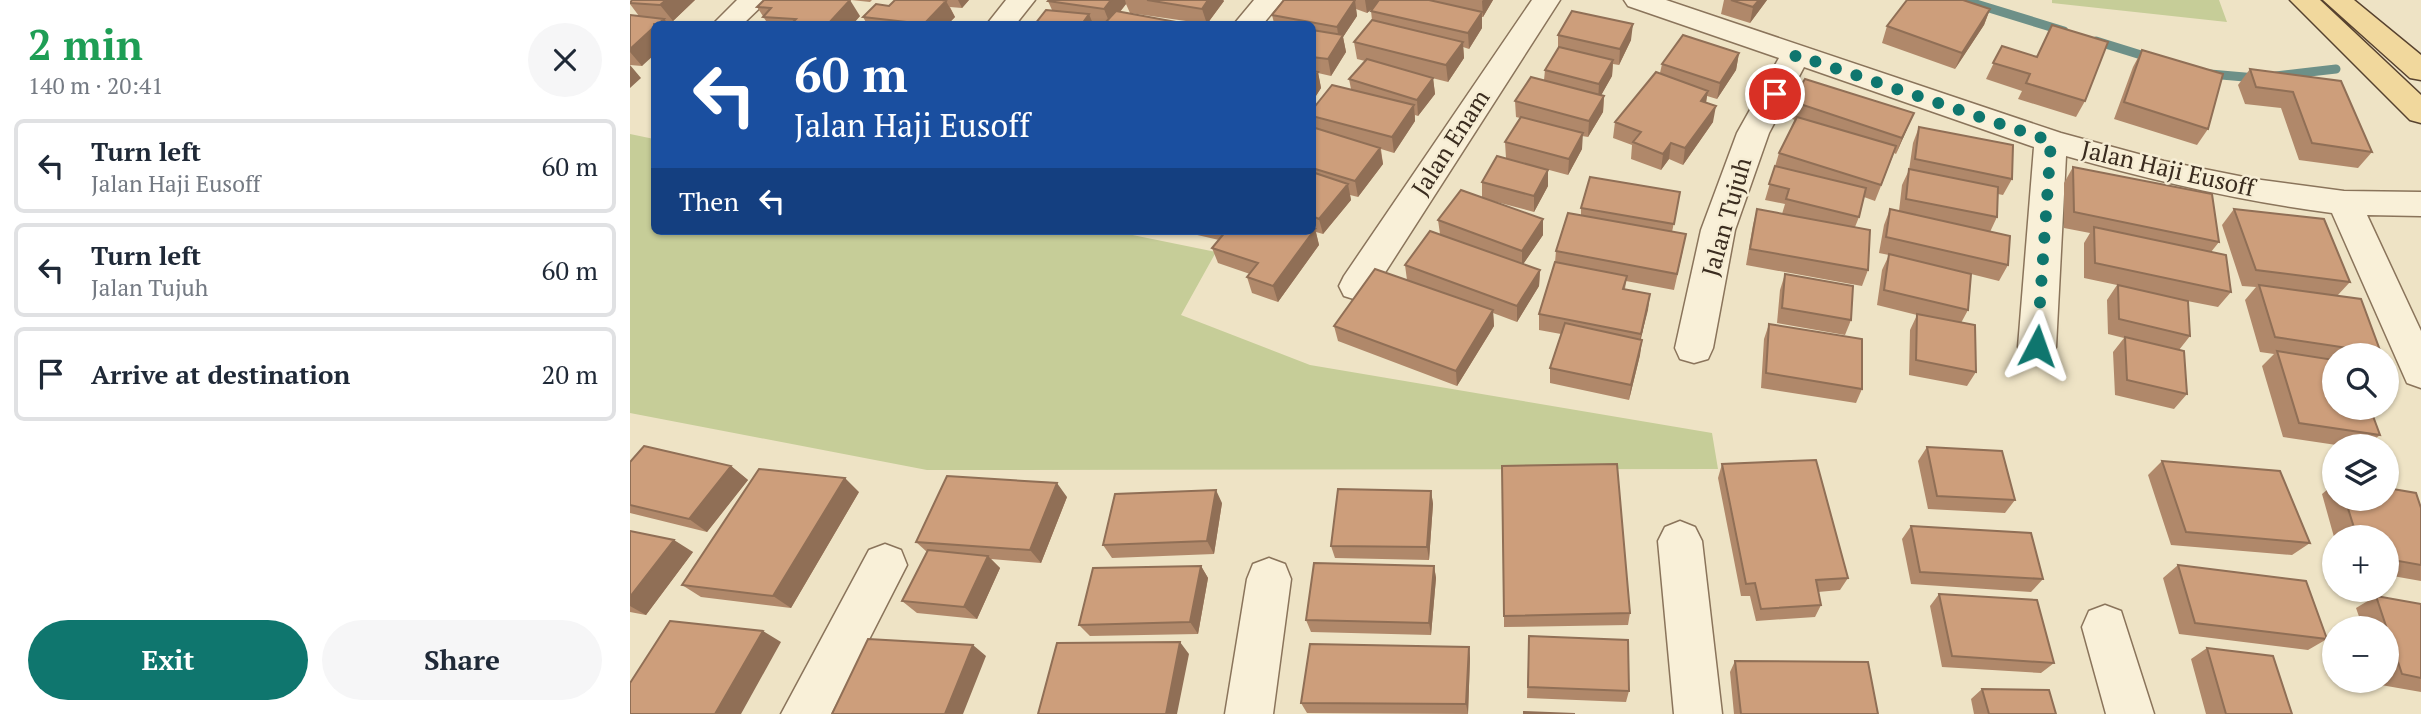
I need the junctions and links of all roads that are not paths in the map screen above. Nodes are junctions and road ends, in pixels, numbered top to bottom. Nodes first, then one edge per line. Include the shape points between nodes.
1 (754, 0) edge
2 (1021, 0) edge
3 (1269, 0) edge
4 (1546, 0) edge
5 (1637, 0) edge
6 (2304, 0) edge
7 (2343, 6) edge
8 (730, 21) edge
9 (1004, 21) edge
10 (1251, 21) edge
11 (1796, 55) junction
12 (2421, 71) edge
13 (2421, 90) edge
14 (2421, 113) edge
15 (2051, 141) junction
16 (2344, 203) junction
17 (2421, 204) edge
18 (1357, 286) dead end
19 (2037, 346) dead end
20 (1694, 348) dead end
21 (2421, 372) edge
22 (1680, 541) dead end
23 (885, 565) dead end
24 (1269, 579) dead end
25 (2105, 626) dead end
26 (805, 714) edge
27 (1249, 714) edge
28 (1698, 714) edge
29 (2130, 714) edge

1 - 8 street
2 - 9 street
3 - 10 street
4 - 18 street, Jalan Enam
5 - 11 street, Jalan Haji Eusoff
6 - 14 main road
7 - 12 main road
7 - 13 main road
11 - 15 street, Jalan Haji Eusoff
11 - 20 street, Jalan Tujuh via 1753,133 1718,230
15 - 16 street, Jalan Haji Eusoff via 2164,172
15 - 19 street
16 - 17 street, Jalan Haji Eusoff
16 - 21 street
22 - 28 street
23 - 26 street
24 - 27 street
25 - 29 street

